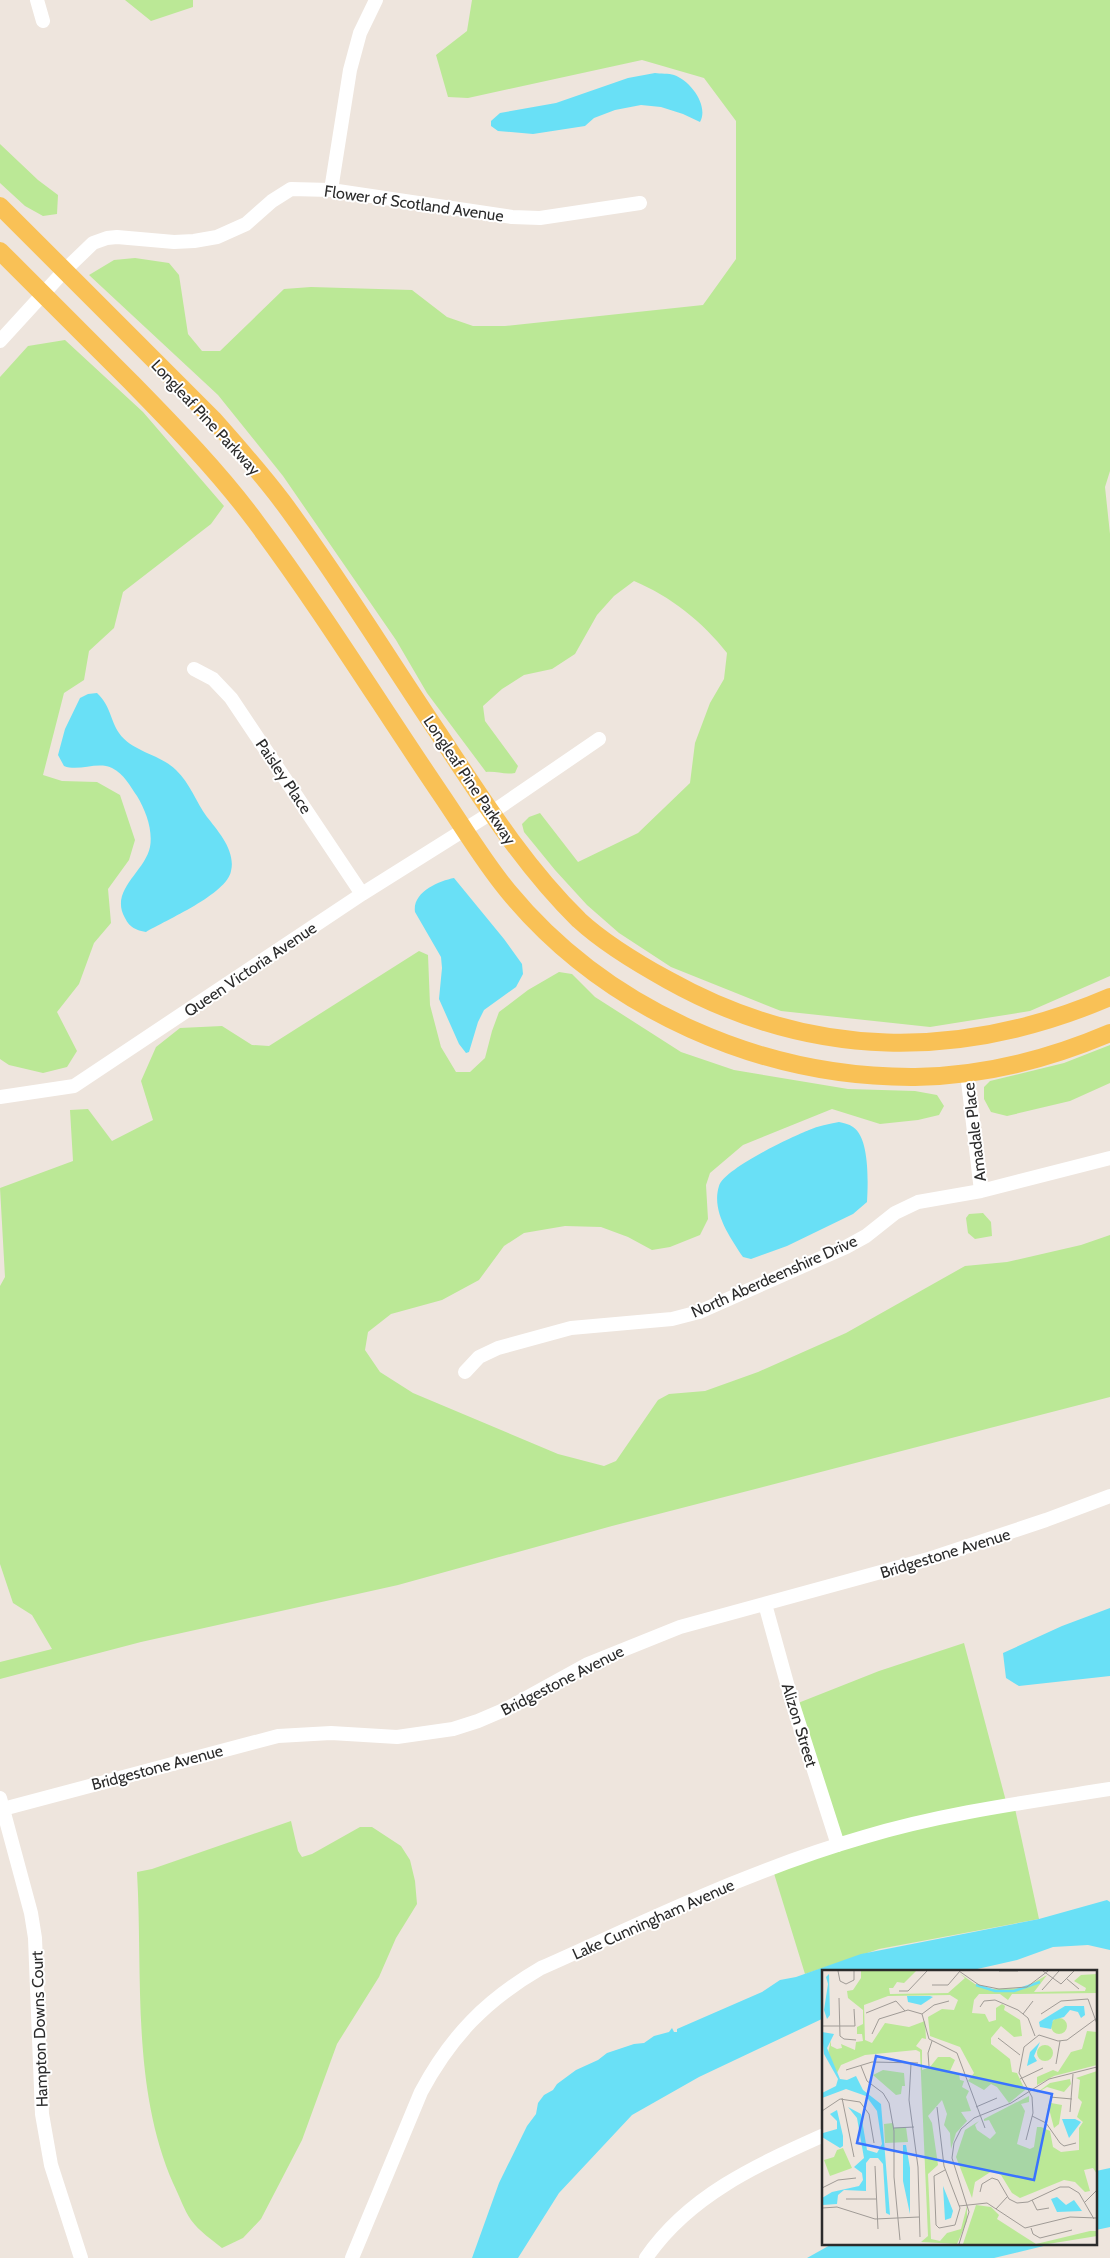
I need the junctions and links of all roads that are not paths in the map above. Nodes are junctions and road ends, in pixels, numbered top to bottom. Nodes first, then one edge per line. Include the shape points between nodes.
1 (37, 0) edge
2 (376, 0) edge
3 (43, 21) dead end
4 (331, 190) junction
5 (640, 203) dead end
6 (0, 206) edge
7 (0, 251) edge
8 (65, 270) junction
9 (44, 294) junction
10 (0, 341) edge
11 (194, 669) dead end
12 (599, 739) dead end
13 (491, 813) junction
14 (465, 829) junction
15 (362, 894) junction
16 (1110, 997) edge
17 (1110, 1033) edge
18 (967, 1073) junction
19 (0, 1097) edge
20 (1110, 1158) edge
21 (981, 1191) junction
22 (465, 1372) dead end
23 (1110, 1496) edge
24 (765, 1604) junction
25 (1110, 1789) edge
26 (2, 1804) edge
27 (838, 1845) junction
28 (822, 2136) edge
29 (81, 2258) edge
30 (352, 2258) edge
31 (646, 2258) edge

1 - 3 street
2 - 4 street via 360,33 350,70
4 - 5 street, Flower of Scotland Avenue via 512,217 540,218
4 - 8 street, Flower of Scotland Avenue via 291,189 246,224 217,237 174,242 107,238 93,243
6 - 8 main road, Longleaf Pine Parkway
7 - 9 main road, Longleaf Pine Parkway
8 - 9 street, Flower of Scotland Avenue
8 - 13 main road, Longleaf Pine Parkway via 213,419 282,501
9 - 10 street, Flower of Scotland Avenue
9 - 14 main road, Longleaf Pine Parkway via 189,442 250,513
11 - 15 street, Paisley Place via 213,679 231,698
12 - 13 street, Queen Victoria Avenue
13 - 14 street, Queen Victoria Avenue
13 - 16 main road, Longleaf Pine Parkway via 532,869 582,922 608,942 684,990 779,1027 816,1036 861,1041 915,1044 963,1040 1040,1024
14 - 15 street, Queen Victoria Avenue
14 - 18 main road, Longleaf Pine Parkway via 506,890 555,940 617,990 670,1019 712,1038 811,1068 916,1077
15 - 19 street, Queen Victoria Avenue via 74,1086
17 - 18 main road, Longleaf Pine Parkway via 1049,1055
18 - 21 street, Amadale Place
20 - 21 street, North Aberdeenshire Drive
21 - 22 street, North Aberdeenshire Drive via 918,1202 895,1213 846,1247 699,1312 672,1319 571,1328 498,1348 479,1358
23 - 24 street, Bridgestone Avenue via 941,1555
24 - 26 street, Bridgestone Avenue via 706,1619 636,1643 588,1664 506,1709 453,1729 397,1737 331,1733 278,1736
24 - 27 street, Alizon Street
25 - 27 street, Lake Cunningham Avenue via 979,1810 916,1823
26 - 29 street, Hampton Downs Court via 35,1938 45,2138
27 - 30 street, Lake Cunningham Avenue via 759,1872 550,1964 516,1982 493,2000 472,2019 435,2066 421,2092
28 - 31 street via 724,2183 687,2213

